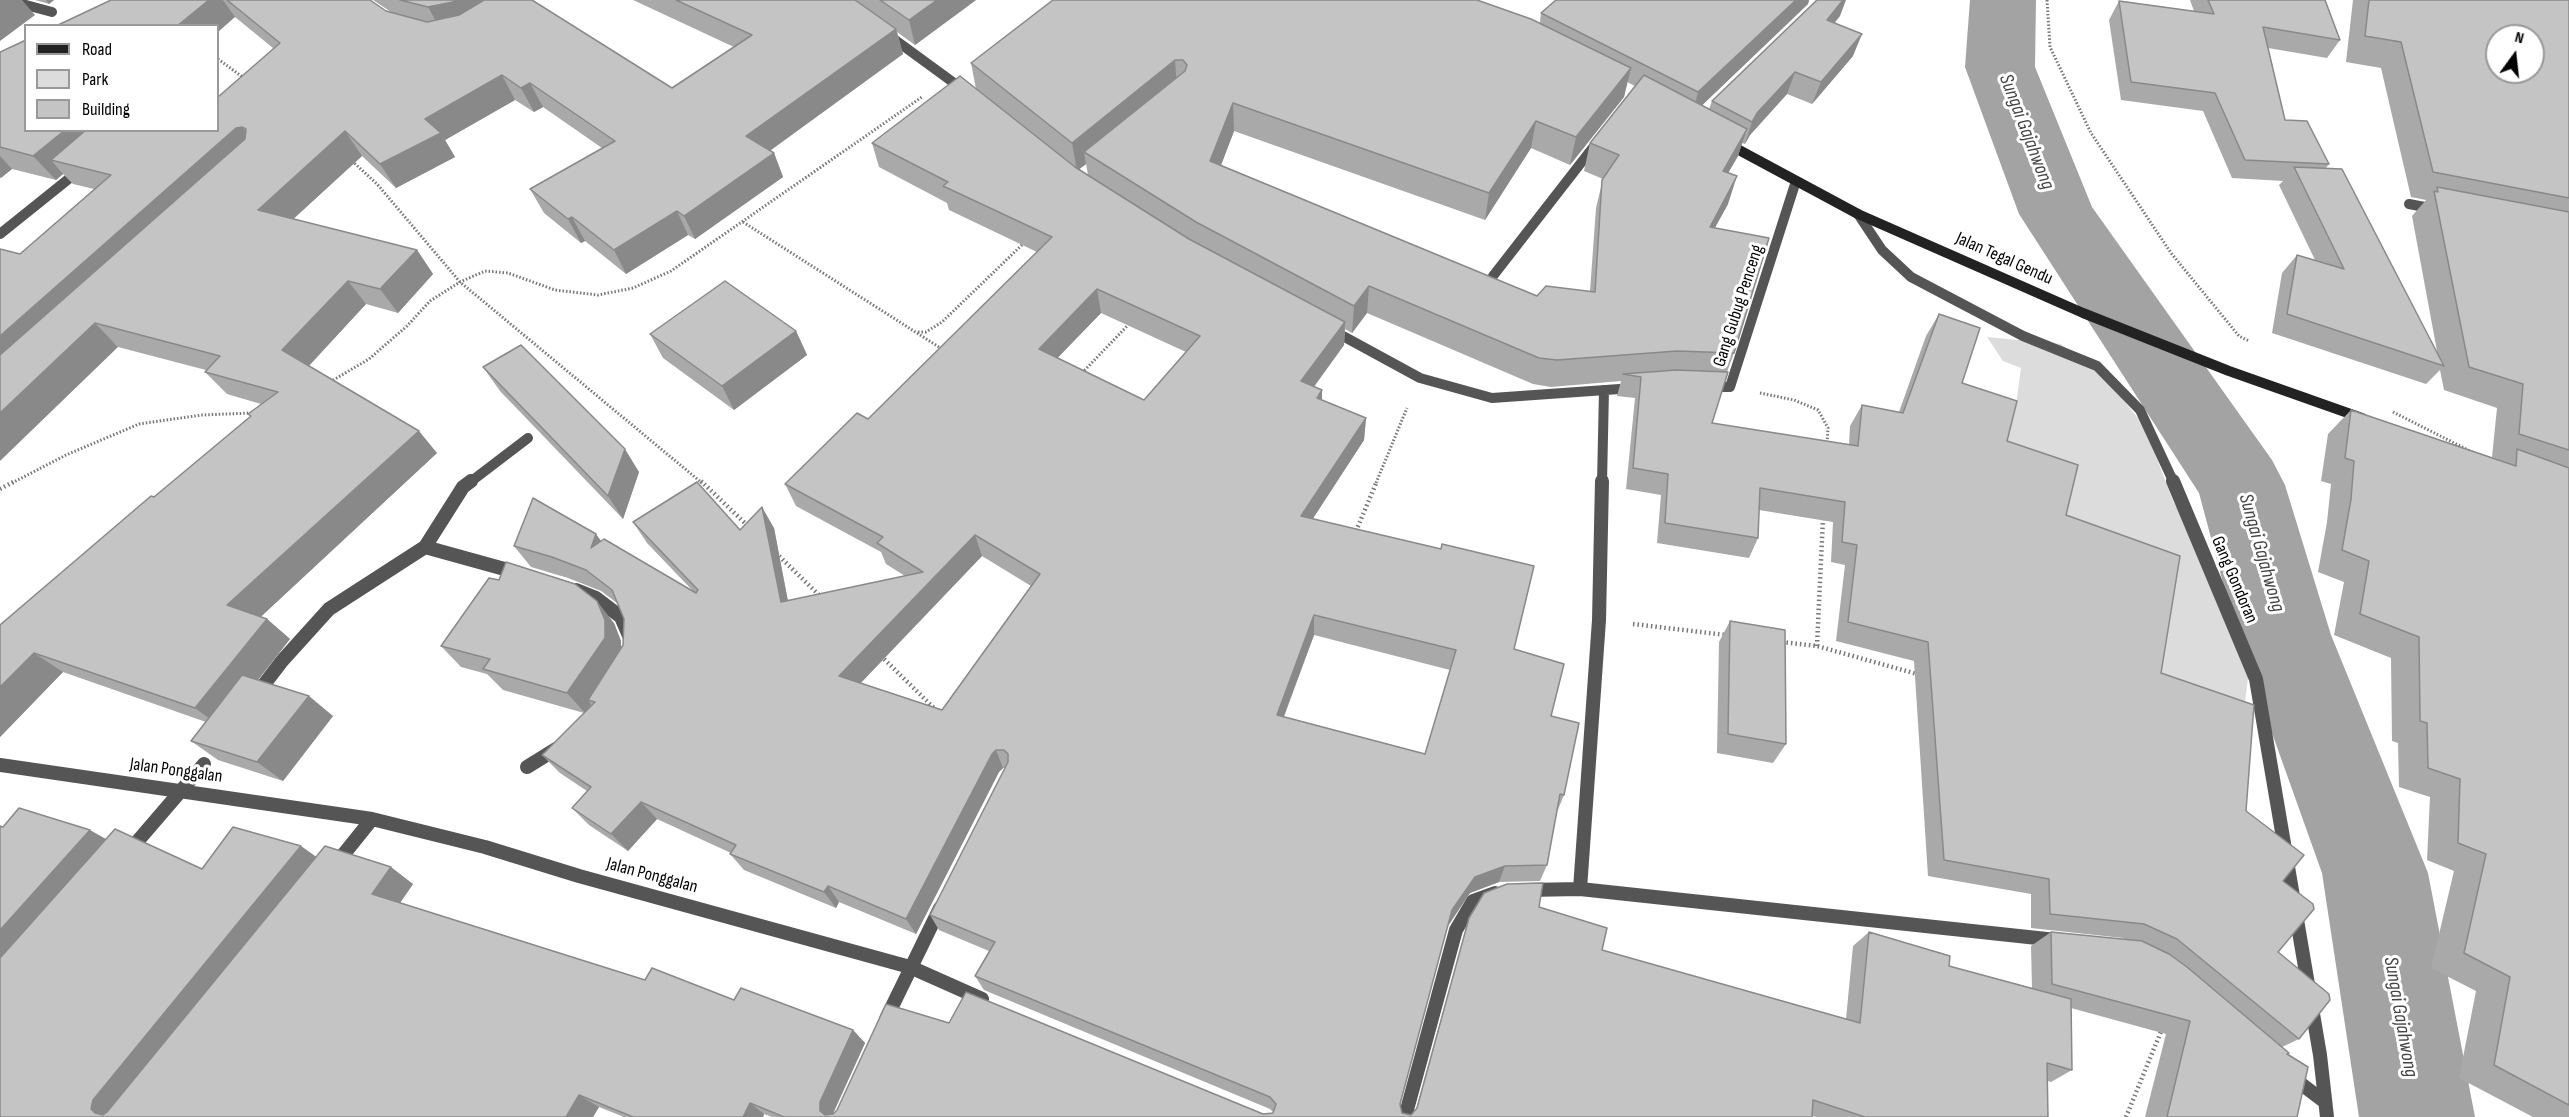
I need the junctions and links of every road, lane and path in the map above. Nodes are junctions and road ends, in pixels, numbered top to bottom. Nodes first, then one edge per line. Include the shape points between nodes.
1 (7, 0) edge
2 (2047, 0) edge
3 (52, 12) dead end
4 (876, 26) edge
5 (219, 60) edge
6 (950, 78) junction
7 (246, 79) edge
8 (977, 100) edge
9 (1604, 132) edge
10 (1714, 135) edge
11 (344, 155) edge
12 (92, 160) edge
13 (1796, 182) junction
14 (2409, 204) dead end
15 (2444, 210) edge
16 (1858, 214) junction
17 (743, 222) junction
18 (0, 234) edge
19 (1025, 242) edge
20 (1493, 276) edge
21 (460, 282) junction
22 (1136, 315) edge
23 (1317, 322) edge
24 (916, 332) junction
25 (2250, 341) dead end
26 (950, 355) edge
27 (1079, 375) edge
28 (1420, 378) junction
29 (1699, 386) edge
30 (322, 387) edge
31 (1647, 387) edge
32 (1730, 387) junction
33 (1604, 390) junction
34 (2385, 409) dead end
35 (255, 413) edge
36 (2375, 423) edge
37 (528, 438) edge
38 (1827, 451) edge
39 (2480, 455) edge
40 (0, 489) edge
41 (1824, 508) edge
42 (750, 527) edge
43 (1353, 539) edge
44 (425, 547) junction
45 (776, 552) dead end
46 (532, 577) edge
47 (565, 586) edge
48 (826, 603) edge
49 (1599, 620) junction
50 (1736, 636) edge
51 (1771, 640) edge
52 (1816, 646) junction
53 (630, 650) edge
54 (878, 652) edge
55 (1921, 675) dead end
56 (926, 707) edge
57 (247, 708) edge
58 (570, 741) edge
59 (208, 759) edge
60 (0, 765) edge
61 (527, 766) dead end
62 (182, 791) junction
63 (372, 819) junction
64 (119, 863) edge
65 (327, 875) edge
66 (1580, 889) junction
67 (948, 892) edge
68 (2074, 942) edge
69 (910, 966) junction
70 (997, 1006) edge
71 (2164, 1026) edge
72 (881, 1031) edge
73 (2283, 1070) edge
74 (2326, 1109) edge
75 (1405, 1117) edge
76 (2126, 1117) edge

1 - 3 street
2 - 25 path via 2050,47 2091,133 2170,253 2239,336
4 - 6 street
5 - 7 path
6 - 8 street
6 - 17 path
9 - 20 street
10 - 13 street, Jalan Tegal Gendu
11 - 21 path via 377,184
12 - 18 street
13 - 16 street, Jalan Tegal Gendu
13 - 32 street, Gang Gubug Penceng
14 - 15 street
16 - 36 street, Jalan Tegal Gendu via 2083,313
16 - 74 street, Gang Gondoran via 1882,250 1911,277 2023,336 2097,366 2140,410 2256,679
17 - 21 path via 671,271 633,288 598,295 555,290 508,273 485,271
17 - 24 path
19 - 24 path via 942,322 926,332
21 - 30 path via 430,301 369,359
21 - 42 path via 716,494
22 - 27 path
23 - 28 street
24 - 26 path
28 - 33 street via 1492,398
28 - 43 path
29 - 32 street, Gang Gubug Penceng
31 - 33 street
32 - 38 path via 1794,400 1818,410 1828,428
33 - 49 street
34 - 39 path
35 - 40 path via 202,415 139,424
37 - 44 street via 463,487
41 - 52 path
44 - 46 street
44 - 57 street via 329,609 282,661
45 - 48 path
47 - 53 street via 596,598 621,617
49 - 50 path
49 - 66 street
51 - 52 path
52 - 55 path
54 - 56 path via 937,711
58 - 61 street
59 - 62 street
60 - 62 street, Jalan Ponggalan
62 - 63 street, Jalan Ponggalan
62 - 64 street
63 - 65 street
63 - 69 street, Jalan Ponggalan
66 - 68 street
66 - 75 street via 1500,891 1473,901 1456,930
67 - 69 street
69 - 70 street, Jalan Ponggalan
69 - 72 street
71 - 76 path
73 - 74 street

